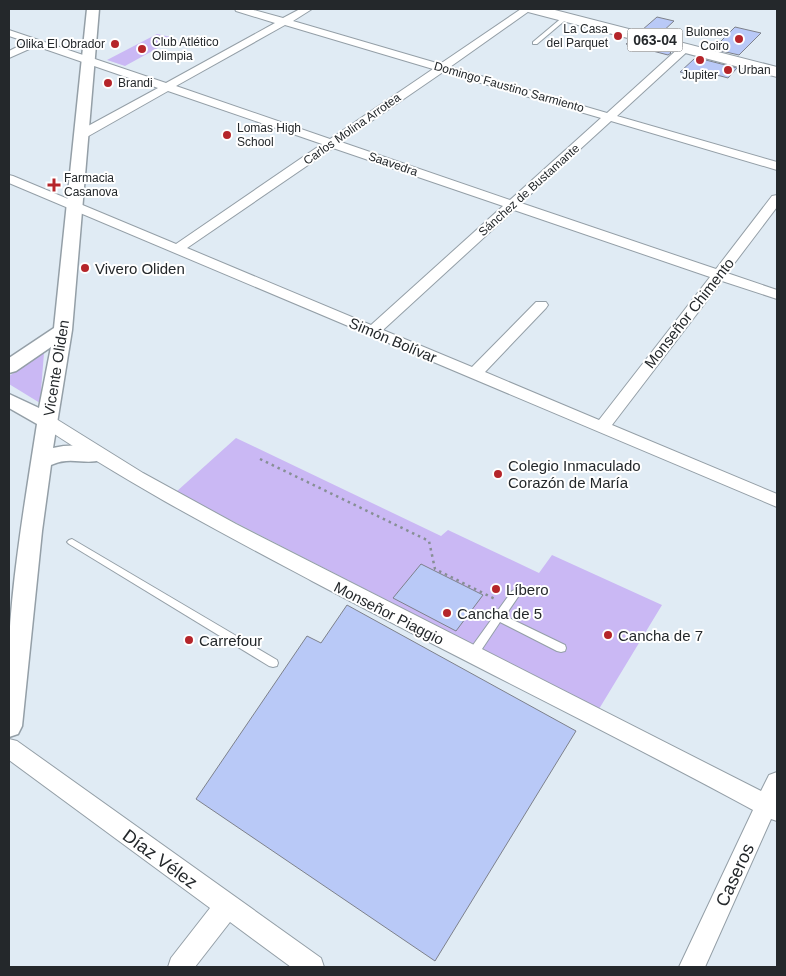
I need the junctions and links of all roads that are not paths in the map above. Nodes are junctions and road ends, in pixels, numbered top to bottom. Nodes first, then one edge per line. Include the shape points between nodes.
1 (240, 9) edge
2 (307, 9) edge
3 (527, 9) edge
4 (534, 9) edge
5 (95, 10) edge
6 (560, 13) edge
7 (284, 22) junction
8 (9, 33) edge
9 (36, 42) junction
10 (534, 43) dead end
11 (685, 48) junction
12 (9, 54) edge
13 (88, 60) junction
14 (777, 66) edge
15 (441, 68) junction
16 (777, 72) edge
17 (168, 87) junction
18 (610, 117) junction
19 (81, 134) junction
20 (332, 143) junction
21 (777, 166) edge
22 (9, 179) edge
23 (777, 199) edge
24 (513, 205) junction
25 (76, 207) junction
26 (177, 249) junction
27 (719, 275) junction
28 (777, 295) edge
29 (541, 305) dead end
30 (63, 330) junction
31 (372, 332) junction
32 (9, 367) edge
33 (474, 374) junction
34 (9, 400) edge
35 (47, 422) junction
36 (601, 428) junction
37 (94, 454) junction
38 (41, 461) junction
39 (777, 501) edge
40 (72, 542) dead end
41 (515, 594) dead end
42 (499, 617) junction
43 (561, 648) dead end
44 (472, 655) junction
45 (273, 663) dead end
46 (9, 726) edge
47 (9, 748) edge
48 (777, 782) edge
49 (772, 808) edge
50 (226, 907) junction
51 (180, 967) edge
52 (312, 967) edge
53 (692, 967) edge

1 - 7 street, Domingo Faustino Sarmiento
2 - 7 street
3 - 15 street, Carlos Molina Arrotea
4 - 6 main road, 063-04
5 - 13 street, Vicente Oliden
6 - 10 lane
6 - 11 main road, 063-04
6 - 14 main road, 063-04
7 - 15 street, Domingo Faustino Sarmiento
7 - 17 street
8 - 9 street, Saavedra
9 - 12 street
9 - 13 street, Saavedra
11 - 16 main road, 063-04
11 - 18 street, Sánchez de Bustamante
13 - 17 street, Saavedra
13 - 19 street, Vicente Oliden
15 - 18 street, Domingo Faustino Sarmiento
15 - 20 street, Carlos Molina Arrotea
17 - 19 street
17 - 20 street, Saavedra
18 - 21 street, Domingo Faustino Sarmiento
18 - 24 street, Sánchez de Bustamante
19 - 25 street, Vicente Oliden
20 - 24 street, Saavedra
20 - 26 street, Carlos Molina Arrotea
22 - 25 street, Simón Bolívar
23 - 27 street, Monseñor Chimento
24 - 27 street, Saavedra
24 - 31 street, Sánchez de Bustamante
25 - 26 street, Simón Bolívar
25 - 30 street, Vicente Oliden
26 - 31 street, Simón Bolívar
27 - 28 street, Saavedra
27 - 36 street, Monseñor Chimento
29 - 33 street
30 - 32 street
30 - 35 street, Vicente Oliden
31 - 33 street, Simón Bolívar
33 - 36 street, Simón Bolívar
34 - 35 street, Monseñor Piaggio
35 - 37 street, Monseñor Piaggio
35 - 38 street, Vicente Oliden
36 - 39 street, Simón Bolívar
37 - 38 street via 69,451
37 - 44 street, Monseñor Piaggio via 209,518
38 - 46 street, Vicente Oliden
40 - 45 lane
41 - 42 lane
42 - 43 lane
42 - 44 lane
44 - 49 street, Monseñor Piaggio
47 - 50 street, Díaz Vélez
48 - 49 street, Caseros
49 - 53 street, Caseros
50 - 51 street
50 - 52 street, Díaz Vélez

